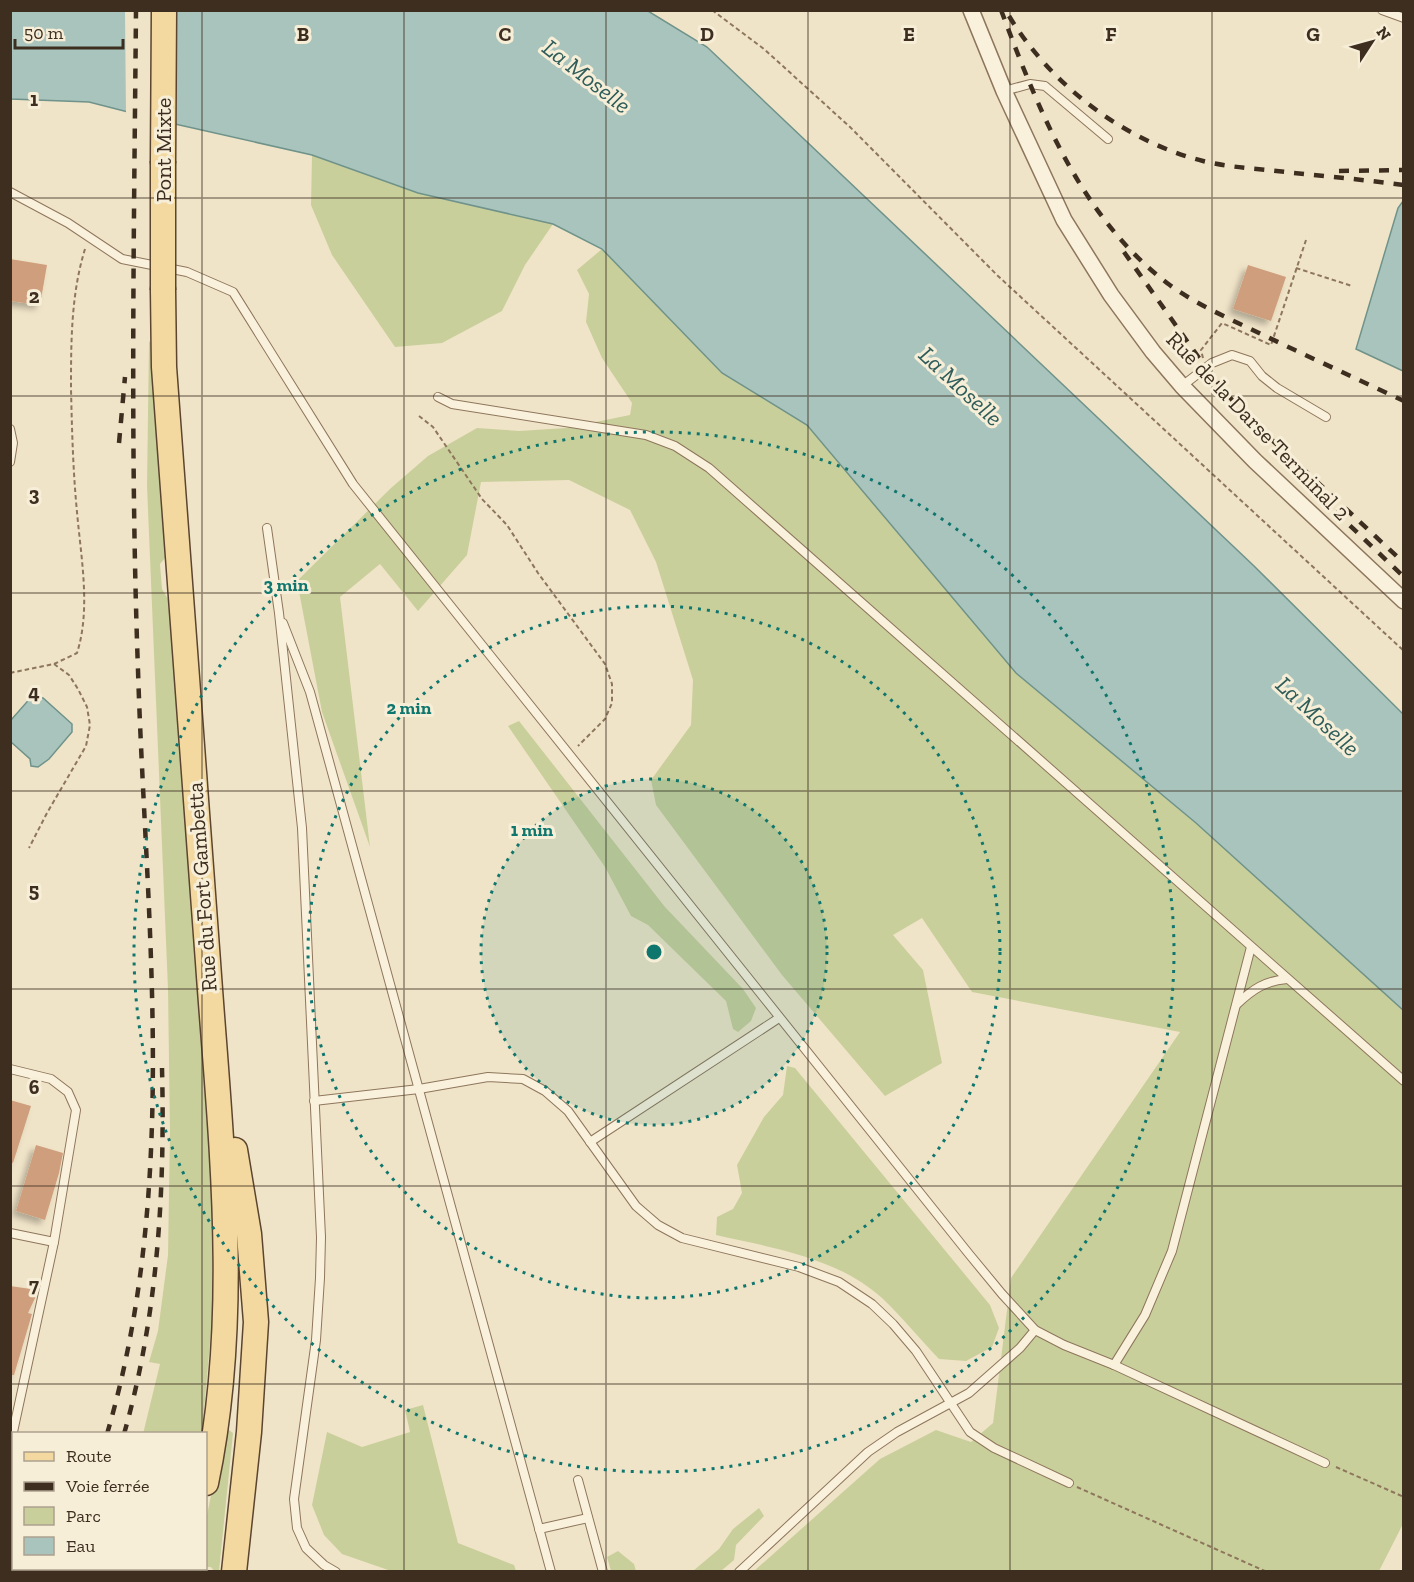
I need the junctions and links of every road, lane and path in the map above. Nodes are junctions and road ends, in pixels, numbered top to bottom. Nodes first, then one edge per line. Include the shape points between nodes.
1 (164, 10) edge
2 (712, 10) edge
3 (971, 10) edge
4 (1382, 10) edge
5 (1404, 18) edge
6 (1004, 91) junction
7 (1108, 139) dead end
8 (10, 192) edge
9 (94, 240) junction
10 (1306, 240) dead end
11 (1296, 268) junction
12 (1352, 286) dead end
13 (163, 290) joint
14 (1206, 368) junction
15 (1182, 386) junction
16 (438, 397) dead end
17 (419, 416) dead end
18 (1326, 417) dead end
19 (10, 429) edge
20 (10, 462) edge
21 (267, 528) dead end
22 (1404, 601) edge
23 (279, 613) junction
24 (1404, 651) edge
25 (54, 664) junction
26 (10, 673) edge
27 (568, 754) junction
28 (29, 848) dead end
29 (1251, 947) junction
30 (209, 974) junction
31 (1287, 978) junction
32 (1236, 1005) junction
33 (779, 1018) junction
34 (10, 1069) edge
35 (1404, 1081) edge
36 (419, 1089) junction
37 (314, 1101) junction
38 (590, 1142) junction
39 (10, 1233) edge
40 (54, 1242) junction
41 (1035, 1330) junction
42 (1114, 1365) junction
43 (951, 1403) junction
44 (13, 1432) edge
45 (1325, 1463) joint
46 (207, 1477) edge
47 (578, 1480) dead end
48 (1069, 1483) joint
49 (1404, 1497) edge
50 (588, 1518) junction
51 (539, 1529) junction
52 (234, 1572) edge
53 (336, 1572) edge
54 (551, 1572) edge
55 (603, 1572) edge
56 (739, 1572) edge
57 (1267, 1572) edge

1 - 13 main road, Pont Mixte, bridge
2 - 24 path via 764,49 850,128 998,276
3 - 6 street, Rue de la Darse Terminal 2
4 - 5 lane
6 - 7 lane via 1030,84 1045,86
6 - 15 street, Rue de la Darse Terminal 2 via 1064,220 1085,255 1146,343
8 - 9 lane
9 - 25 path via 85,250 71,338 72,458 84,597 81,639 77,653
9 - 27 lane via 122,259 187,273 233,292 353,484
10 - 11 path
11 - 12 path
11 - 14 path via 1271,345 1222,323 1201,350
13 - 30 main road, Rue du Fort Gambetta via 164,367
14 - 15 lane
14 - 18 lane via 1232,355 1250,361 1278,388
15 - 22 street, Rue de la Darse Terminal 2 via 1255,461
16 - 29 lane via 452,404 646,435 675,446 709,468
17 - 27 path via 434,427 482,499 507,525 605,664 612,684 612,703 605,719
19 - 20 lane
21 - 23 lane
23 - 36 lane via 310,692
23 - 37 lane via 302,828
25 - 26 path
25 - 28 path via 69,675 78,689 90,725 86,746
27 - 33 lane
29 - 31 lane
29 - 32 lane
30 - 46 main road, Rue du Fort Gambetta via 225,1218 222,1352
30 - 52 main road via 228,1062 256,1322
31 - 32 lane via 1262,984
31 - 35 lane
32 - 42 lane via 1172,1251 1144,1315
33 - 38 lane
33 - 41 lane
34 - 40 lane via 51,1079 69,1092 76,1110
36 - 37 lane
36 - 38 lane via 489,1077 523,1079 545,1091 568,1112
36 - 51 lane
37 - 53 lane via 320,1278 316,1340 294,1499 297,1528 306,1548
38 - 43 lane via 636,1206 658,1225 682,1238 839,1282 872,1304 916,1351
39 - 40 lane
40 - 44 lane
41 - 42 lane
41 - 43 lane via 969,1393
42 - 45 lane
43 - 48 lane via 970,1432 986,1443
43 - 56 lane via 868,1452
45 - 49 path
47 - 50 lane
48 - 57 path
50 - 51 lane
50 - 55 lane
51 - 54 lane

